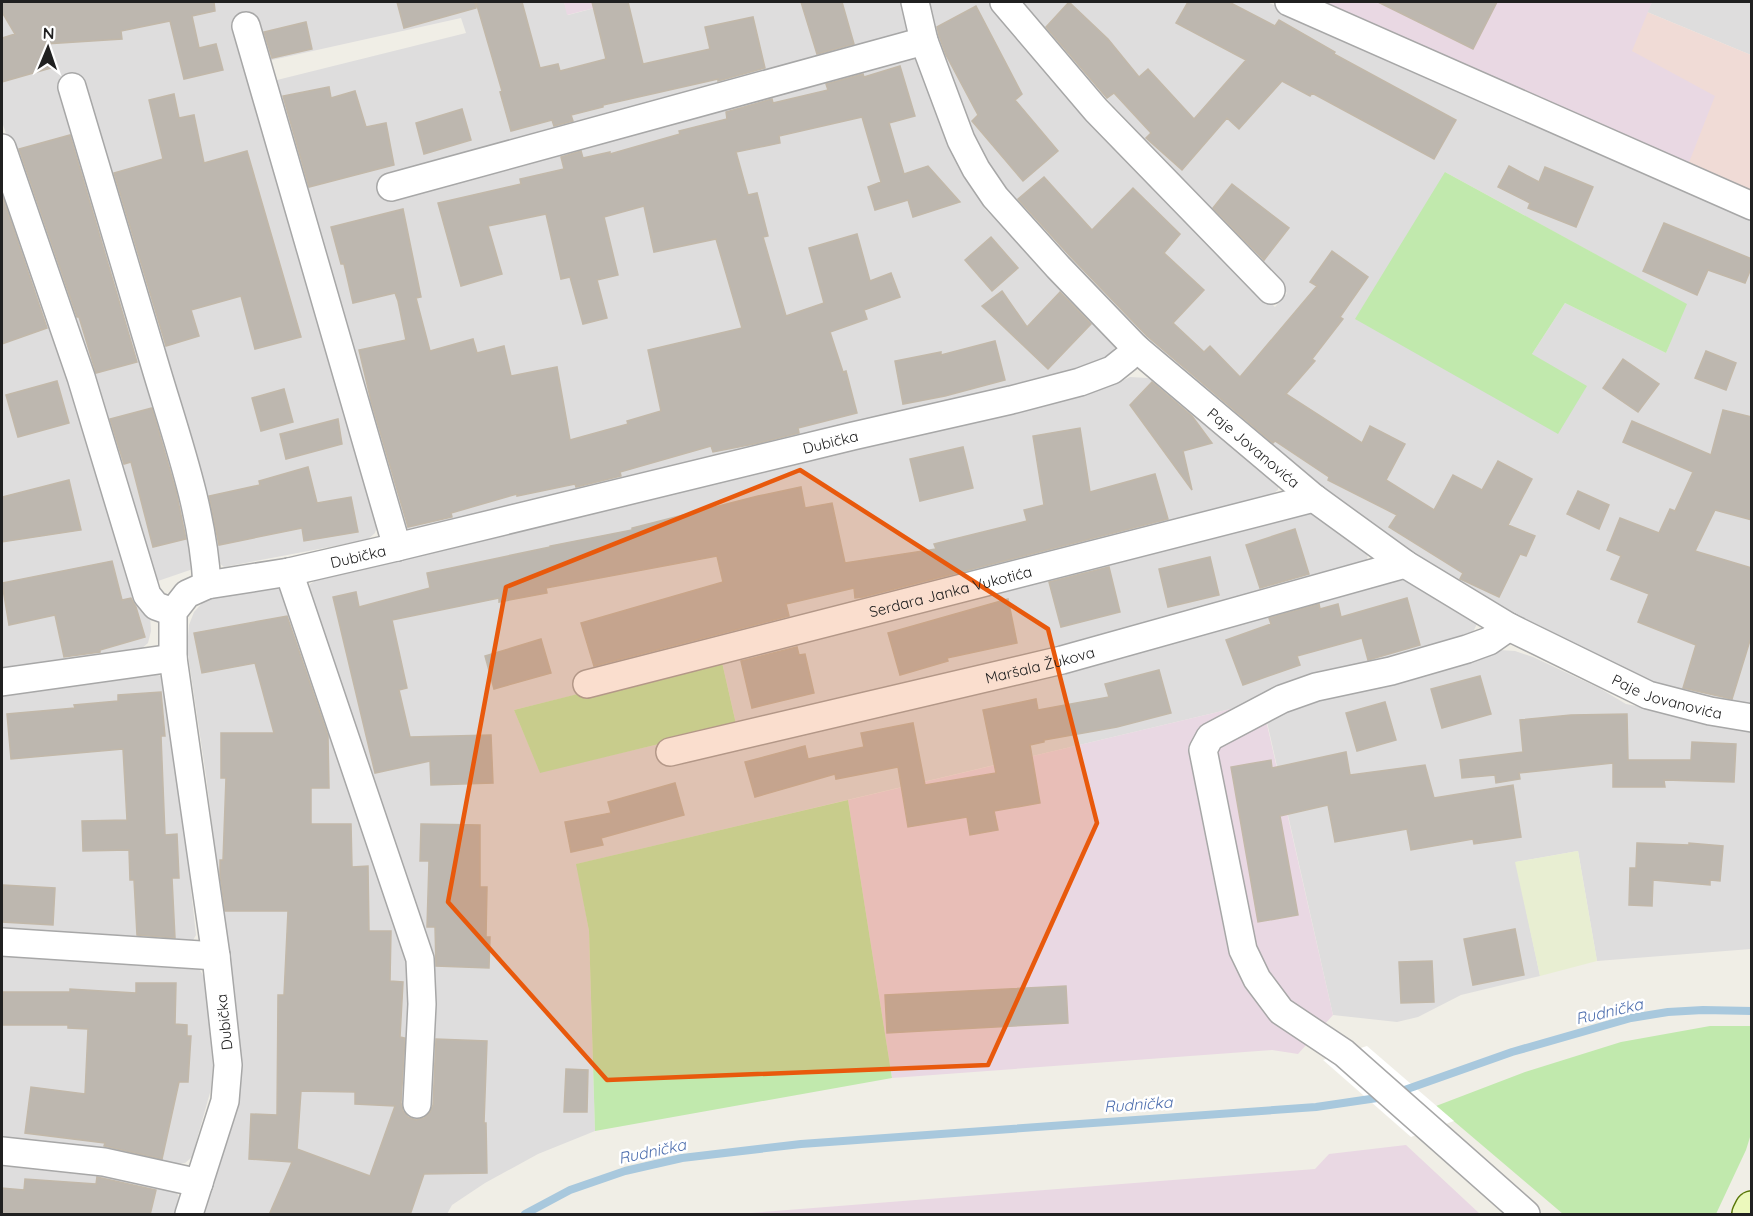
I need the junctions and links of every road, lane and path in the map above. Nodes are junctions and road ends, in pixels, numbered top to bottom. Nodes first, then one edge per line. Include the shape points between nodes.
1 (915, 2) edge
2 (1005, 2) edge
3 (1289, 2) edge
4 (246, 26) dead end
5 (924, 41) junction
6 (72, 87) dead end
7 (2, 148) edge
8 (391, 187) dead end
9 (1752, 206) edge
10 (1271, 290) dead end
11 (1136, 348) junction
12 (1314, 498) junction
13 (397, 547) junction
14 (1406, 564) junction
15 (289, 572) junction
16 (207, 585) junction
17 (172, 612) junction
18 (1509, 627) junction
19 (174, 658) junction
20 (2, 682) edge
21 (587, 684) dead end
22 (1752, 718) edge
23 (670, 752) dead end
24 (2, 942) edge
25 (216, 956) junction
26 (417, 1104) dead end
27 (2, 1151) edge
28 (199, 1183) junction
29 (1752, 1208) edge
30 (189, 1215) edge
31 (1526, 1215) edge
32 (1749, 1215) edge

1 - 5 street, Paje Jovanovića
2 - 10 street via 1096,110
3 - 9 street
4 - 13 street
5 - 8 street
5 - 11 street, Paje Jovanovića via 961,140 995,197
6 - 16 street via 200,526
7 - 17 street via 81,377 147,596 156,606
11 - 12 street, Paje Jovanovića
11 - 13 street, Dubička via 1112,370 1080,382
12 - 14 street, Paje Jovanovića
12 - 21 street, Serdara Janka Vukotića
13 - 15 street, Dubička
14 - 18 street, Paje Jovanovića
14 - 23 street, Maršala Žukova via 1062,660
15 - 16 street, Dubička
15 - 26 street via 420,959
16 - 17 street, Dubička via 187,594
17 - 19 street, Dubička
18 - 22 street, Paje Jovanovića via 1648,695
18 - 31 street via 1467,649 1282,699 1210,737 1203,750 1243,950 1257,979 1281,1011 1344,1053
19 - 20 street
19 - 25 street, Dubička
24 - 25 street
25 - 28 street, Dubička via 228,1065 225,1101
27 - 28 street via 104,1162
28 - 30 street, Dubička
29 - 32 main road

